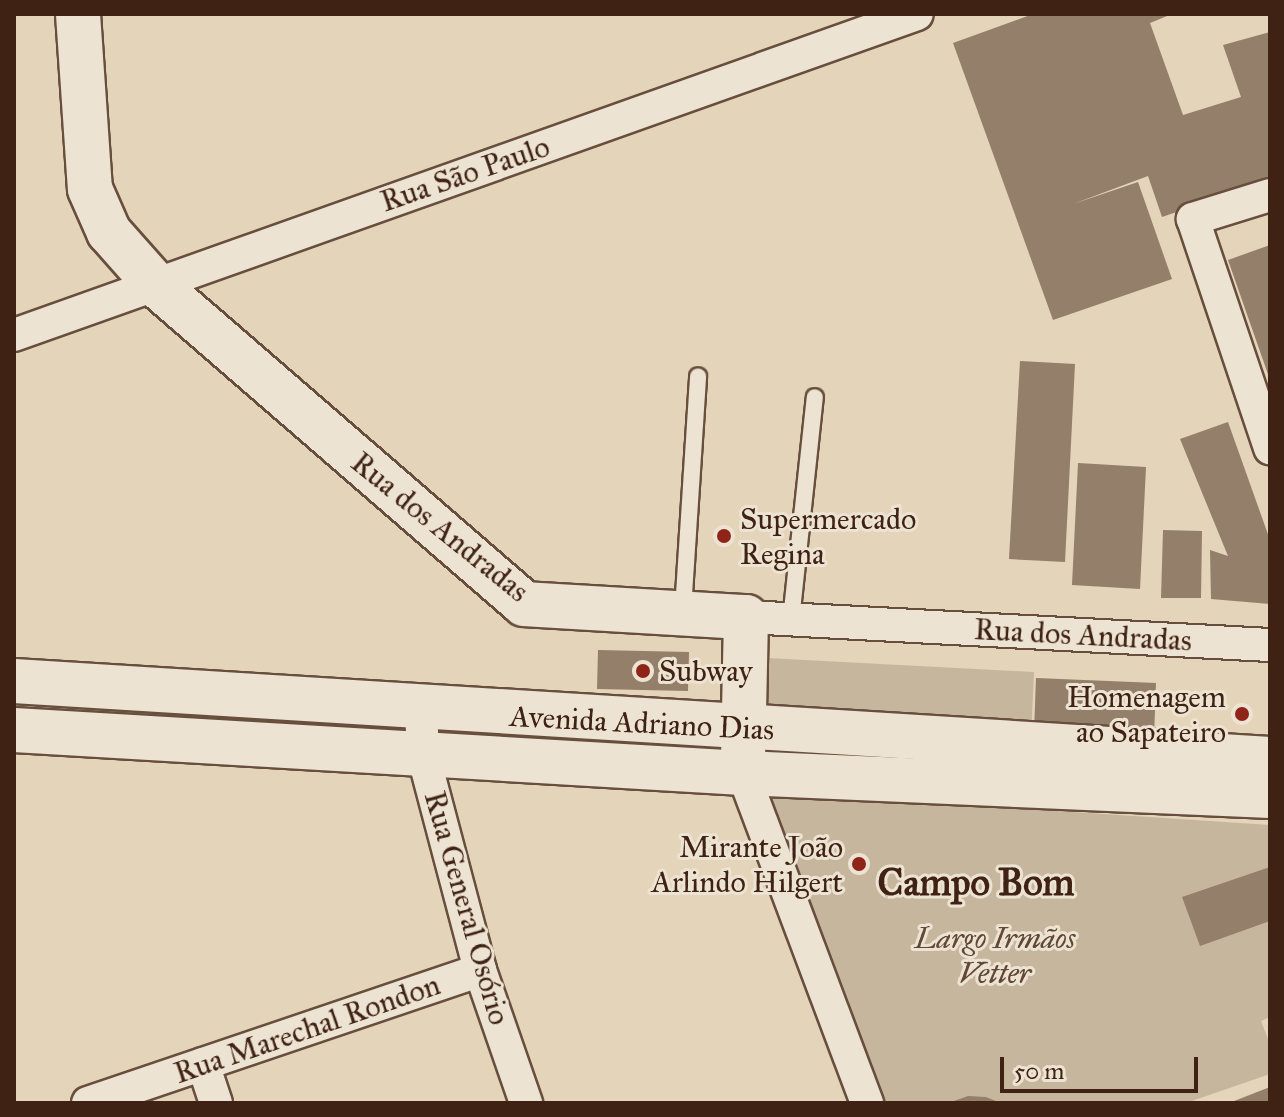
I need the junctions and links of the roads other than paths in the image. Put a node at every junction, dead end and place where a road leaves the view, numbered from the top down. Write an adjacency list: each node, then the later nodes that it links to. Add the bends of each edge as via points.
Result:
1 (78, 14): 4 (street, Rua dos Andradas, via 90,189 109,232)
2 (917, 14): 4 (street, Rua São Paulo)
3 (1270, 195): 8 (street, via 1193,219)
4 (155, 284): 5 (street, Rua São Paulo); 9 (street, Rua dos Andradas, via 524,604)
5 (14, 335)
6 (698, 376): 9 (lane)
7 (815, 397): 11 (lane)
8 (1270, 448)
9 (683, 616): 10 (street, Rua dos Andradas)
10 (746, 617): 11 (street, Rua dos Andradas); 16 (street)
11 (791, 620): 12 (street, Rua dos Andradas)
12 (1270, 645)
13 (14, 681): 14 (street, Avenida Adriano Dias)
14 (421, 710): 16 (street, Avenida Adriano Dias); 17 (street, Rua General Osório)
15 (14, 730): 17 (street, Avenida Adriano Dias)
16 (741, 730): 19 (street, Avenida Adriano Dias); 20 (street)
17 (423, 754): 20 (street, Avenida Adriano Dias); 22 (street, Rua General Osório)
18 (1270, 759): 19 (street, Avenida Adriano Dias)
19 (1021, 765): 20 (street, Avenida Adriano Dias); 21 (street, Avenida Adriano Dias)
20 (743, 773): 27 (street)
21 (1270, 796)
22 (480, 970): 23 (street, Rua Marechal Rondon); 26 (street, Rua General Osório)
23 (203, 1064): 24 (street, Rua Marechal Rondon); 25 (street)
24 (88, 1103)
25 (216, 1103)
26 (526, 1103)
27 (867, 1103)

